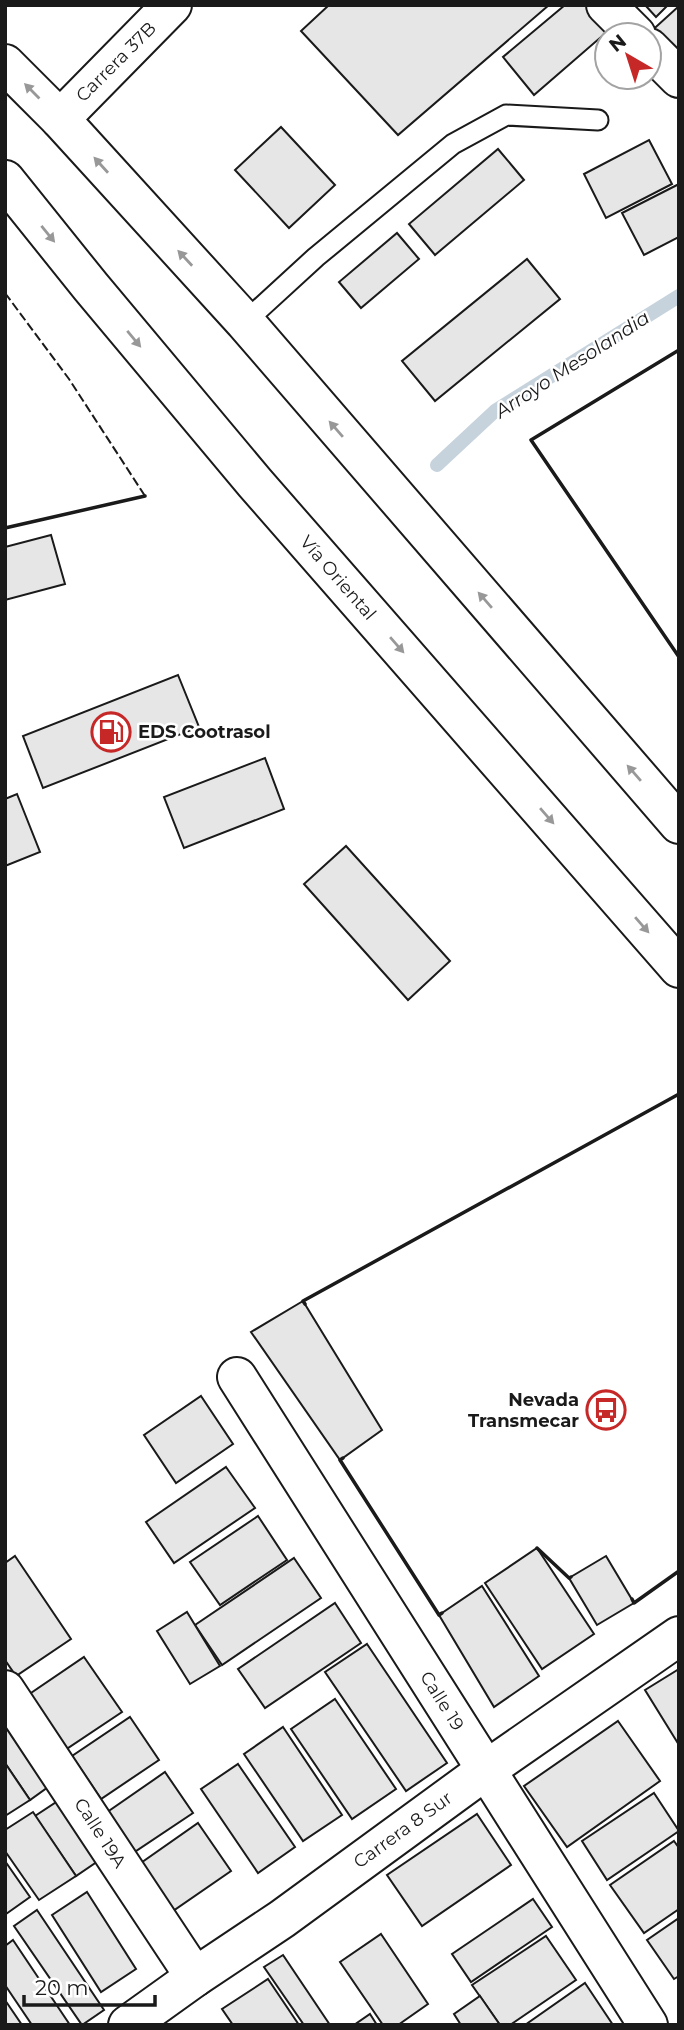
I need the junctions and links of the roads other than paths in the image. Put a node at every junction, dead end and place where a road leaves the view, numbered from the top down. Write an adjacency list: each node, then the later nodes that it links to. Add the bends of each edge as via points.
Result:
1 (172, 5): 7 (main road, Carrera 37B)
2 (606, 5): 3 (main road)
3 (622, 21)
4 (663, 62): 6 (main road)
5 (5, 64): 7 (main road, one-way to 5)
6 (679, 78)
7 (60, 119): 10 (main road, one-way to 7)
8 (598, 120): 10 (lane, via 506,115 453,144)
9 (5, 180): 12 (main road, Vía Oriental, one-way to 12, via 255,484)
10 (245, 322): 11 (main road, one-way to 10)
11 (679, 824)
12 (679, 968)
13 (237, 1377): 16 (main road, Calle 19)
14 (679, 1636): 16 (main road, Carrera 8 Sur)
15 (5, 1690): 17 (main road, Calle 19A)
16 (485, 1770): 17 (main road, Carrera 8 Sur, via 282,1920); 19 (main road, Calle 19)
17 (195, 1977): 18 (main road, Carrera 8 Sur)
18 (128, 2025)
19 (648, 2025)

